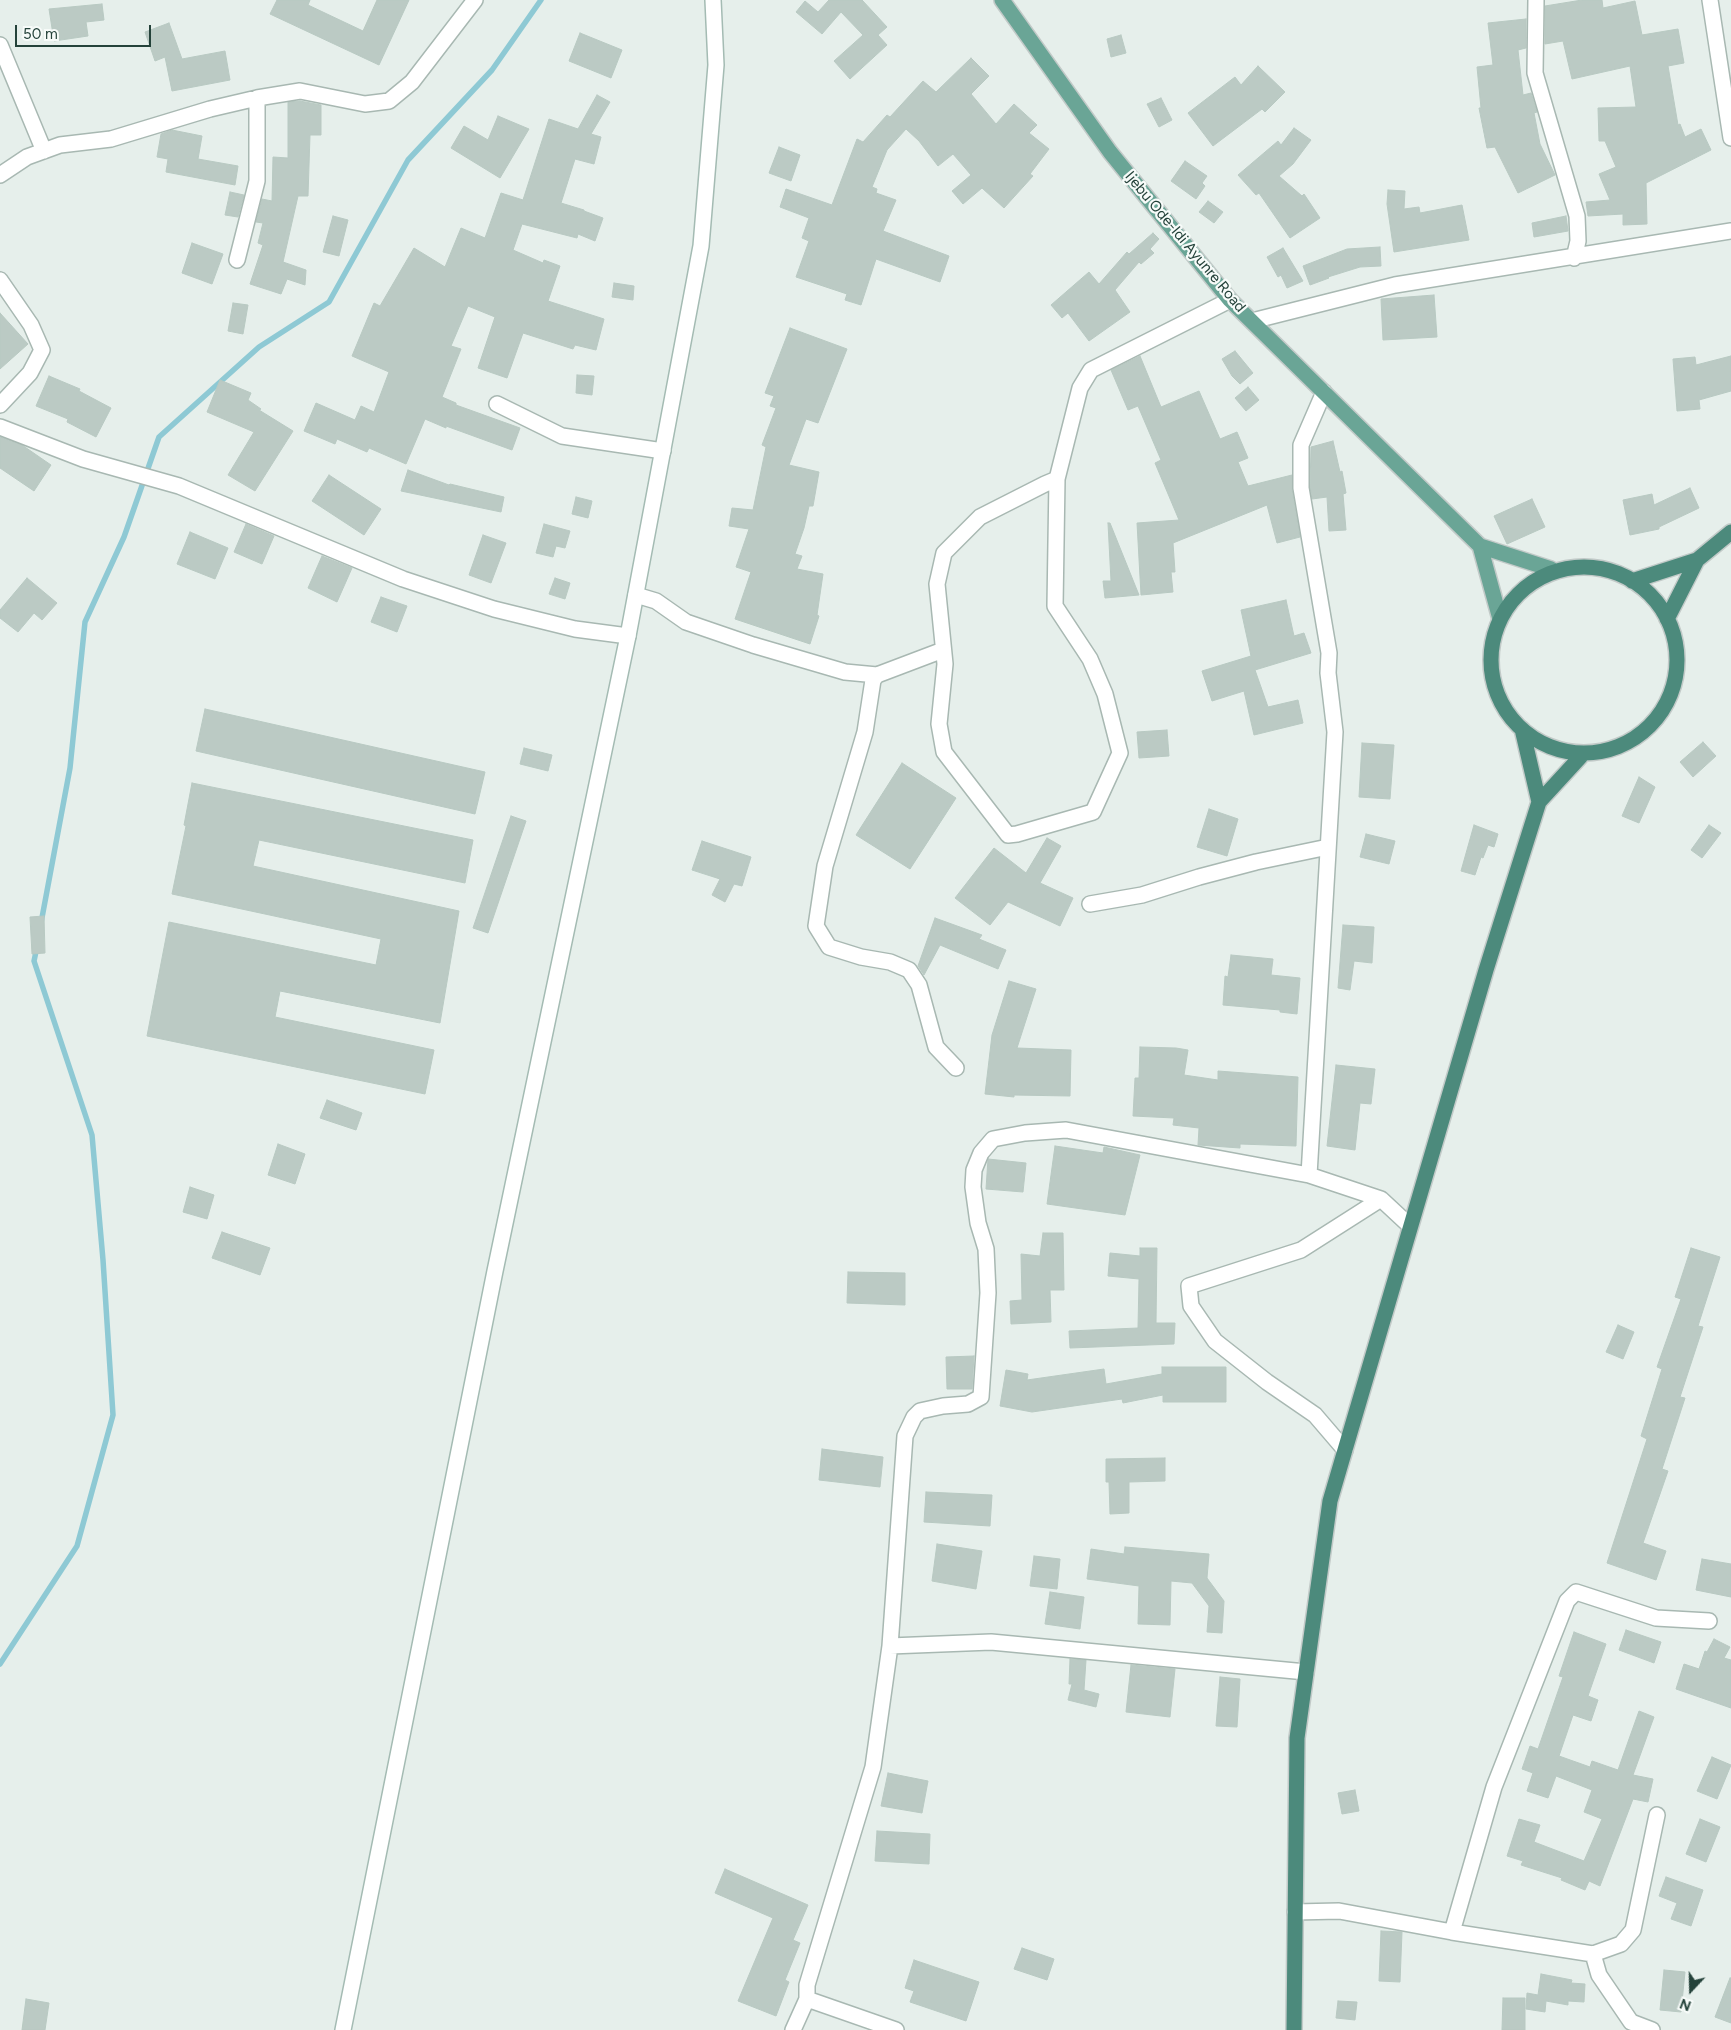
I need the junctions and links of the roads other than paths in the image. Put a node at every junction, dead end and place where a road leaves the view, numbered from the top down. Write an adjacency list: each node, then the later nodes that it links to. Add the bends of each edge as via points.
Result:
1 (475, 0): 8 (street, via 412,82 389,101 365,104 300,91)
2 (713, 0): 22 (street, via 716,65 701,246)
3 (1002, 0): 16 (main road, Ijebu Ode-Idi Ayunre Road, via 1110,152)
4 (1536, 0): 13 (street, via 1535,73 1577,216 1578,241)
5 (1710, 0): 7 (street)
6 (0, 45): 10 (street)
7 (1726, 74): 9 (street)
8 (257, 98): 10 (street, via 111,139 60,145); 14 (street, via 257,181)
9 (1731, 138)
10 (44, 151): 11 (street, via 27,157)
11 (0, 175)
12 (1731, 231): 13 (street)
13 (1574, 258): 17 (street, via 1395,285)
14 (237, 260)
15 (0, 280): 20 (street, via 31,325 42,350 30,373)
16 (1230, 300): 17 (main road, Ijebu Ode-Idi Ayunre Road); 23 (street, via 1091,370 1080,388)
17 (1252, 321): 18 (main road, Ijebu Ode-Idi Ayunre Road)
18 (1324, 392): 25 (main road, Ijebu Ode-Idi Ayunre Road); 38 (street, via 1301,445 1301,488 1329,653 1328,673 1335,732)
19 (498, 404): 22 (street, via 562,436)
20 (0, 405)
21 (0, 427): 32 (street, via 83,459 179,486 403,579 494,609 575,629)
22 (663, 450): 29 (street)
23 (1057, 479): 33 (street, via 980,517 944,553 937,584); 33 (street, via 1055,606 1090,659 1105,694 1120,753 1093,812 1008,835 944,752 939,724 945,664)
24 (1731, 532): 26 (highway)
25 (1480, 546): 27 (main road); 30 (main road)
26 (1697, 560): 28 (highway); 31 (highway)
27 (1551, 569): 28 (highway, via 1600,569); 30 (highway, via 1520,592)
28 (1632, 581): 31 (highway, via 1646,592)
29 (636, 595): 32 (street); 34 (street, via 656,601 686,622 753,645 845,672)
30 (1500, 619): 35 (highway, via 1491,652 1494,686 1505,709)
31 (1667, 619): 36 (highway, via 1676,651 1676,668 1670,693 1658,716 1634,739)
32 (628, 636): 53 (street, via 493,1281)
33 (943, 650): 34 (street)
34 (877, 676): 40 (street, via 873,680 865,732 825,866 816,926 829,947 909,970 918,985 936,1048)
35 (1522, 729): 36 (highway, via 1551,747); 37 (highway)
36 (1584, 753): 37 (highway)
37 (1538, 802): 43 (highway)
38 (1328, 848): 39 (street, via 1256,862 1142,895); 41 (street)
39 (1090, 904)
40 (956, 1068)
41 (1309, 1174): 42 (street); 46 (street, via 1066,1130 993,1139 981,1153 974,1170 973,1187 986,1249 988,1293 981,1397 968,1404 920,1411 905,1436)
42 (1381, 1199): 43 (street); 44 (street, via 1301,1250 1189,1286 1191,1306 1215,1340 1315,1415)
43 (1410, 1226): 44 (highway)
44 (1345, 1450): 47 (highway, via 1330,1501)
45 (1709, 1621): 50 (street, via 1656,1618 1576,1592 1567,1601 1494,1787)
46 (890, 1646): 47 (street, via 991,1642); 52 (street, via 873,1768 807,1985)
47 (1306, 1672): 49 (highway, via 1297,1738)
48 (1657, 1815): 51 (street, via 1633,1930 1621,1944)
49 (1296, 1912): 50 (street, via 1339,1911); 56 (highway)
50 (1452, 1932): 51 (street)
51 (1593, 1954): 57 (street, via 1599,1975 1631,2022)
52 (807, 1999): 54 (street); 55 (street)
53 (342, 2030)
54 (793, 2030)
55 (896, 2030)
56 (1294, 2030)
57 (1652, 2030)

